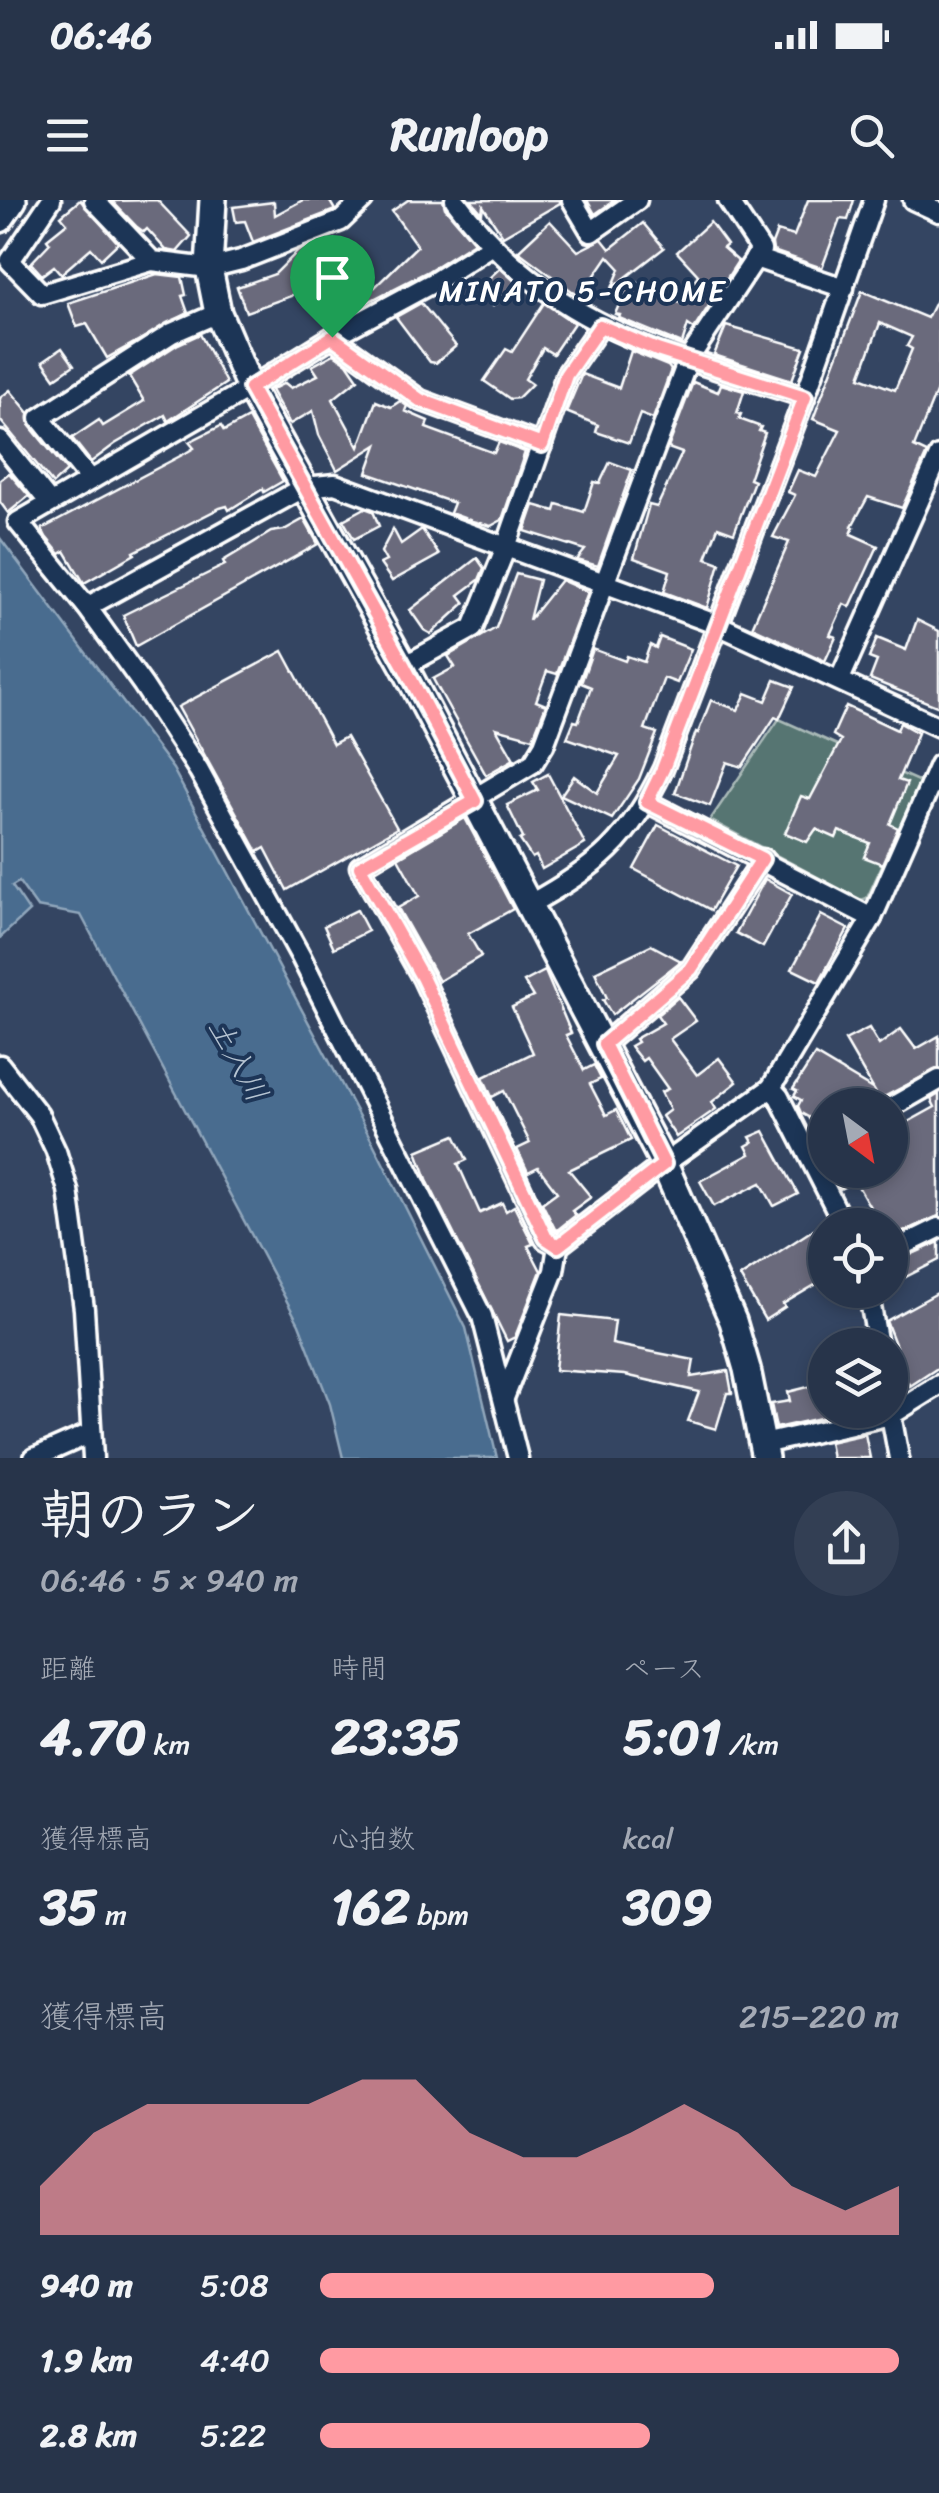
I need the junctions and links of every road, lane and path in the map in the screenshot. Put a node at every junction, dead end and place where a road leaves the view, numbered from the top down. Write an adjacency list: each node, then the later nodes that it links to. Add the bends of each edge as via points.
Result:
1 (13, 200): 13 (street)
2 (51, 200): 16 (street, via 10,260 42,294)
3 (94, 200): 16 (street)
4 (213, 200): 17 (street)
5 (364, 200): 17 (street, via 341,221)
6 (454, 200): 14 (street)
7 (572, 200): 8 (street, via 590,232)
8 (637, 200)
9 (728, 200): 15 (street, via 760,250)
10 (874, 200): 18 (street)
11 (913, 200): 12 (street)
12 (939, 212)
13 (0, 219)
14 (492, 245): 20 (street); 21 (street)
15 (755, 258): 18 (street); 22 (street)
16 (152, 261): 17 (street)
17 (209, 268): 19 (street)
18 (844, 288): 24 (street)
19 (218, 313): 23 (street); 28 (street, via 172,333 40,418)
20 (600, 326): 22 (street); 26 (street, via 566,375)
21 (332, 337): 23 (street); 26 (street, via 420,400)
22 (688, 360): 24 (street); 32 (street)
23 (250, 388): 28 (street); 29 (street)
24 (805, 397): 34 (street)
25 (0, 441): 30 (street)
26 (542, 445): 31 (street)
27 (939, 456): 36 (street)
28 (90, 480): 30 (street)
29 (305, 487): 31 (street, via 335,484); 33 (street); 35 (street)
30 (50, 503): 33 (street, via 18,522)
31 (506, 547): 32 (street); 35 (street, via 472,628)
32 (604, 583): 34 (street); 39 (street, via 544,745 533,763)
33 (86, 607): 55 (street, via 199,771 301,957 482,1316)
34 (718, 625): 36 (street); 40 (street)
35 (404, 666): 39 (street)
36 (840, 679): 37 (street)
37 (939, 727)
38 (939, 765): 43 (street)
39 (475, 801): 42 (street); 53 (street, via 360,867 422,977 546,1238)
40 (647, 802): 41 (street); 42 (street, via 622,839 590,867)
41 (762, 859): 43 (street); 44 (street, via 691,969)
42 (530, 904): 44 (street)
43 (872, 918): 47 (street)
44 (604, 1044): 50 (street)
45 (0, 1065): 59 (street, via 39,1115 68,1190)
46 (939, 1080): 48 (street)
47 (771, 1088): 49 (street); 50 (street)
48 (908, 1098)
49 (808, 1137)
50 (664, 1164): 53 (street); 60 (street, via 733,1321)
51 (939, 1228): 52 (street)
52 (908, 1243)
53 (558, 1246): 55 (street)
54 (939, 1385): 56 (street)
55 (504, 1399): 63 (street)
56 (908, 1402)
57 (838, 1428): 60 (street)
58 (893, 1428): 64 (street)
59 (91, 1433): 61 (street); 62 (street)
60 (764, 1451)
61 (34, 1458)
62 (92, 1458)
63 (518, 1458)
64 (899, 1458)

